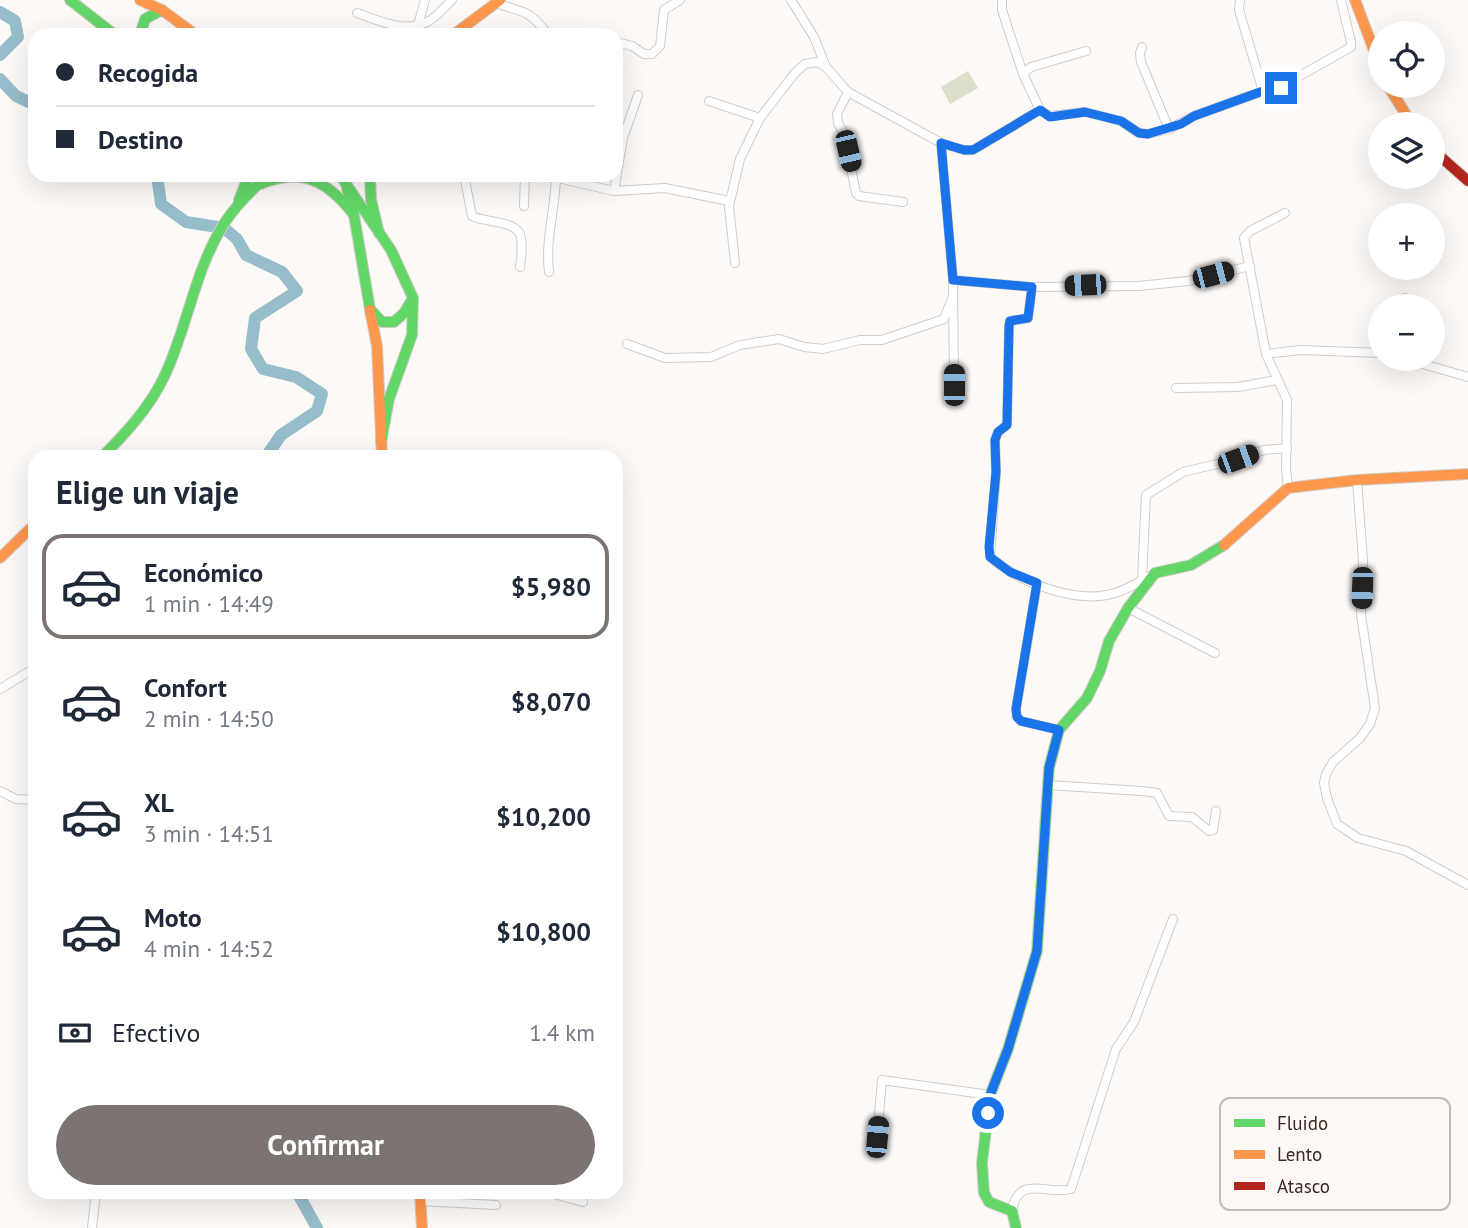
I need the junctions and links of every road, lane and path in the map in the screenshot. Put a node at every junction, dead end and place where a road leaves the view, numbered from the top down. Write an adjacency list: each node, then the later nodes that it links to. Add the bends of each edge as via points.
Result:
1 (70, 0): 15 (main road)
2 (140, 0): 12 (main road)
3 (425, 0): 14 (street)
4 (452, 0): 14 (street, via 429,22)
5 (680, 0): 21 (street, via 664,10 657,51 644,54)
6 (791, 0): 24 (street)
7 (1002, 0): 25 (street)
8 (1240, 0): 26 (street)
9 (499, 1): 18 (main road); 19 (street, via 526,13)
10 (1342, 1): 11 (street); 26 (street, via 1351,47 1281,88)
11 (1359, 1): 20 (main road)
12 (162, 10): 16 (main road, via 145,19); 17 (main road)
13 (358, 13): 14 (street, via 404,27)
14 (418, 25)
15 (107, 28)
16 (142, 28)
17 (186, 28)
18 (462, 28)
19 (542, 28)
20 (1368, 29)
21 (623, 44)
22 (1142, 47): 32 (street, via 1141,62)
23 (1086, 51): 25 (street, via 1031,67)
24 (826, 67): 27 (street); 31 (street, via 817,62 805,64)
25 (1023, 74): 30 (street)
26 (1263, 91): 32 (street)
27 (848, 92): 34 (street); 52 (street, via 837,114 856,193)
28 (638, 95): 33 (street)
29 (709, 100): 31 (street)
30 (1040, 110): 32 (street, via 1050,117 1085,112 1121,121 1139,133); 34 (street, via 973,150)
31 (760, 118): 51 (street, via 740,159)
32 (1169, 129)
33 (623, 138)
34 (941, 143): 62 (street)
35 (1445, 161): 36 (main road)
36 (1468, 181)
37 (246, 182): 54 (main road)
38 (261, 182): 49 (main road)
39 (269, 182): 49 (main road)
40 (319, 182): 56 (main road, via 331,188)
41 (344, 182): 56 (main road)
42 (345, 182): 57 (main road)
43 (370, 182): 57 (main road)
44 (465, 182): 60 (street, via 472,216 519,231)
45 (525, 182): 53 (street)
46 (555, 182): 61 (street)
47 (573, 182): 50 (street)
48 (616, 182): 50 (street)
49 (254, 189): 54 (main road)
50 (614, 191): 51 (street, via 665,188)
51 (729, 201): 58 (street)
52 (903, 202)
53 (524, 206)
54 (234, 210): 77 (main road, via 217,235 164,376 142,413)
55 (1285, 213): 59 (street, via 1244,238)
56 (355, 215): 66 (main road)
57 (379, 233): 65 (main road)
58 (735, 263)
59 (1250, 266): 63 (street, via 1165,285); 69 (street)
60 (520, 267)
61 (549, 272)
62 (953, 280): 63 (street); 64 (street)
63 (1032, 287): 86 (street, via 1028,318 1010,321 1009,326 1007,425 995,440 989,547 990,557 997,563)
64 (953, 296): 67 (street, via 944,319 882,340 823,349 779,339 740,345 711,357 665,358); 73 (street)
65 (413, 298): 66 (main road, via 393,323 376,319); 75 (main road, via 414,329 390,396)
66 (370, 309): 75 (main road, via 377,346)
67 (627, 344)
68 (1368, 350): 69 (street)
69 (1266, 354): 72 (street)
70 (1445, 370): 71 (street)
71 (1468, 377)
72 (1277, 380): 74 (street, via 1238,387); 76 (street, via 1287,400)
73 (954, 385)
74 (1177, 388)
75 (381, 442): 78 (main road)
76 (1287, 448): 81 (street); 85 (street, via 1183,472 1146,495)
77 (108, 450)
78 (382, 450)
79 (1468, 474): 80 (main road)
80 (1357, 480): 81 (main road); 96 (street, via 1363,561 1361,615 1375,708 1360,738 1326,774 1326,797 1337,824 1358,838 1406,851)
81 (1288, 488): 84 (main road, via 1220,549 1191,565)
82 (28, 531): 83 (main road)
83 (0, 558)
84 (1155, 573): 85 (street); 87 (main road)
85 (1142, 579): 86 (street, via 1117,592 1080,597)
86 (1037, 583): 91 (street, via 1017,717)
87 (1128, 608): 88 (street); 91 (main road, via 1087,698)
88 (1215, 653)
89 (28, 672): 90 (street)
90 (0, 689)
91 (1059, 730): 92 (main road)
92 (1048, 785): 95 (street, via 1157,793 1169,816 1192,817 1209,831); 98 (main road, via 1037,951)
93 (0, 791): 94 (street)
94 (28, 800)
95 (1216, 811)
96 (1468, 885)
97 (1172, 919): 106 (street, via 1134,1022 1116,1049 1071,1189 1021,1192)
98 (990, 1095): 99 (street, via 881,1080); 106 (main road, via 982,1163 984,1193 989,1202)
99 (877, 1137)
100 (95, 1199): 107 (street)
101 (420, 1199): 108 (main road)
102 (439, 1199): 105 (street)
103 (574, 1199): 104 (street)
104 (583, 1202)
105 (496, 1205)
106 (1012, 1211): 109 (main road)
107 (92, 1228)
108 (422, 1228)
109 (1016, 1228)

